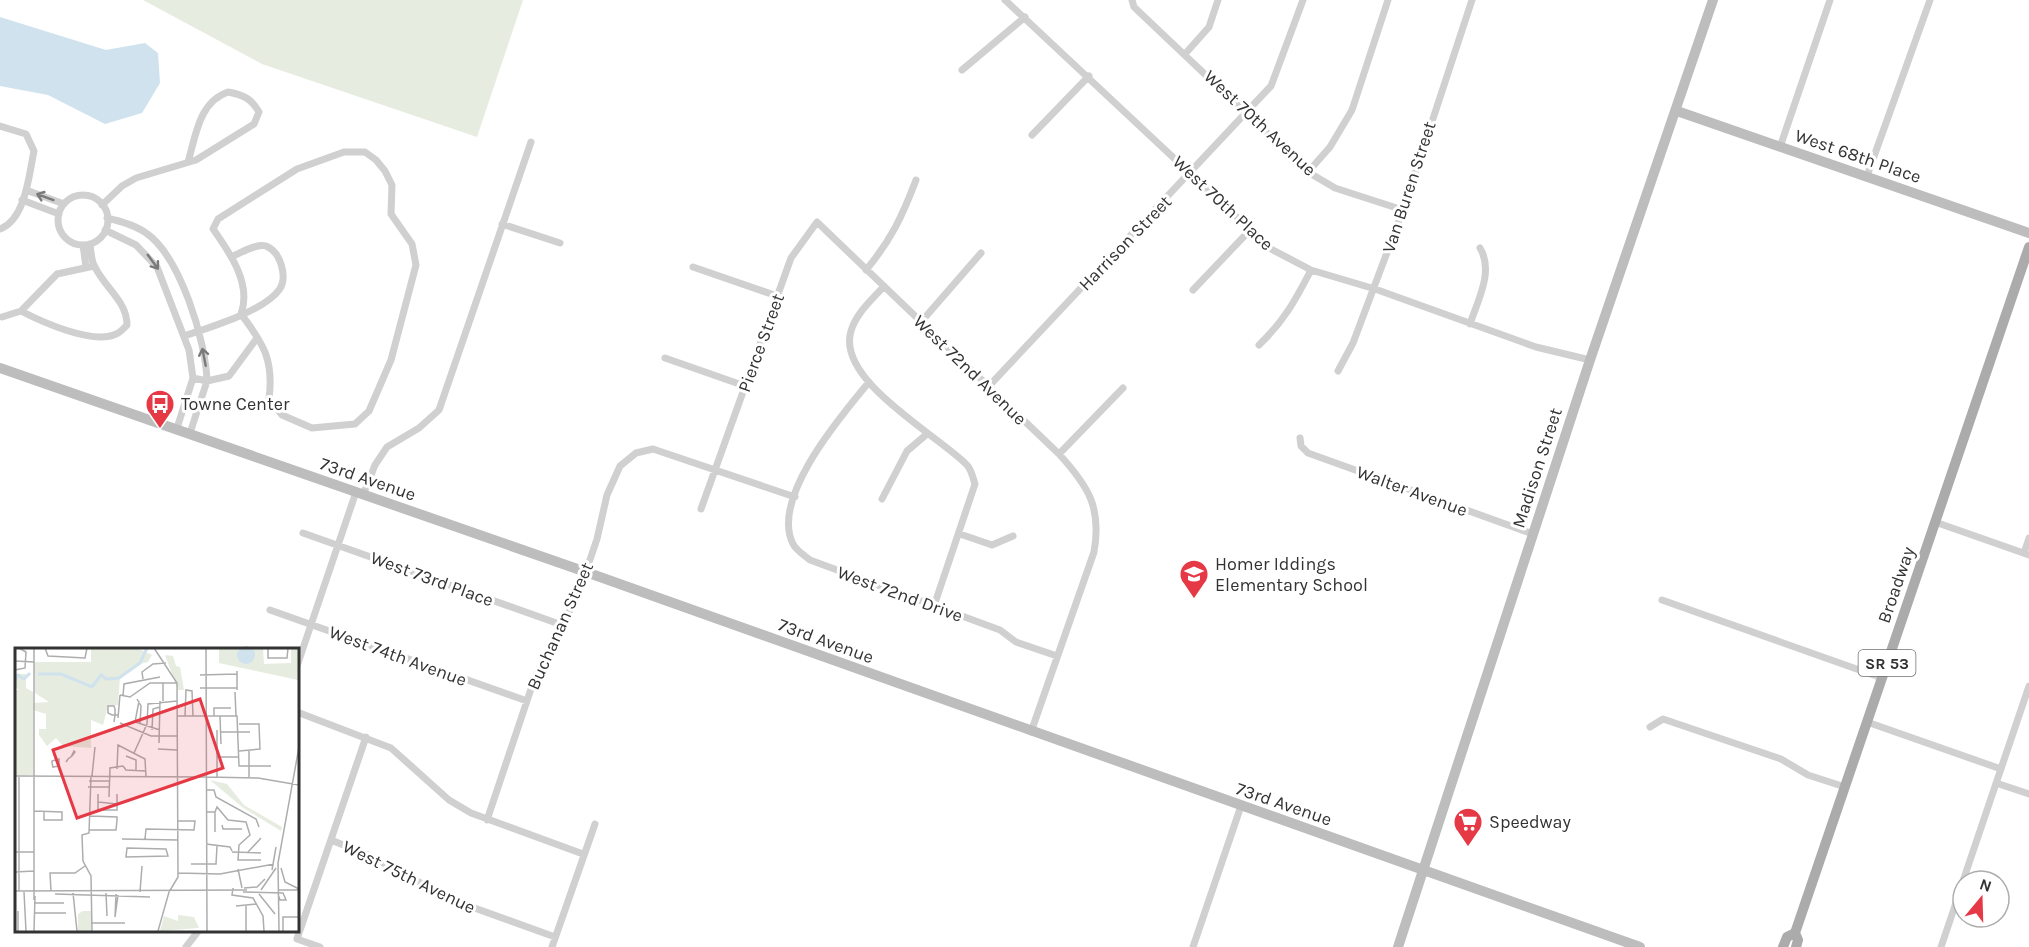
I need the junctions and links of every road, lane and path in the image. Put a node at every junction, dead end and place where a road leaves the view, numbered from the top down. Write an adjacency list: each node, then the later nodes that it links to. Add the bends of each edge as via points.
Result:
1 (1005, 0): 10 (street, West 70th Place)
2 (1218, 0): 11 (street, via 1209,27)
3 (1303, 0): 15 (street, Harrison Street, via 1271,86)
4 (1388, 0): 21 (street, via 1352,110 1330,147)
5 (1472, 0): 29 (street, Van Buren Street)
6 (1713, 0): 14 (street, Madison Street)
7 (1830, 0): 19 (street)
8 (1930, 0): 23 (street)
9 (1133, 3): 11 (street, West 70th Avenue)
10 (1025, 17): 12 (street); 13 (street, West 70th Place)
11 (1185, 54): 15 (street, West 70th Avenue)
12 (962, 70)
13 (1089, 76): 17 (street); 22 (street, West 70th Place)
14 (1677, 111): 19 (street, West 68th Place); 62 (street, Madison Street)
15 (1248, 113): 21 (street, West 70th Avenue); 22 (street, Harrison Street)
16 (0, 126): 25 (street, via 26,134 33,143)
17 (1032, 135)
18 (531, 142): 33 (street)
19 (1780, 147): 23 (street, West 68th Place)
20 (188, 162): 20 (street, via 254,124 259,112 254,103 244,95 228,92 209,102); 28 (street, via 136,178)
21 (1308, 172): 29 (street, West 70th Avenue, via 1335,188)
22 (1191, 174): 36 (street, West 70th Place); 69 (street, Harrison Street)
23 (1867, 176): 37 (street, West 68th Place)
24 (916, 180): 46 (street, via 887,246)
25 (26, 190): 26 (street); 27 (street, one-way to 25)
26 (22, 200): 30 (street); 34 (street, via 15,215)
27 (64, 204): 28 (street, via 83,195); 30 (street)
28 (102, 205): 31 (street)
29 (1403, 210): 49 (street, Van Buren Street)
30 (58, 214): 39 (street, via 63,236 70,242)
31 (107, 218): 35 (street); 57 (street, via 146,232 171,261)
32 (818, 222): 46 (street, West 72nd Avenue); 51 (street, Pierce Street, via 791,258)
33 (502, 224): 38 (street); 77 (street, via 439,410 419,428 387,447)
34 (0, 229)
35 (105, 230): 39 (street); 58 (street, one-way to 58, via 136,245 157,267)
36 (1250, 230): 47 (street, West 70th Place, via 1271,249); 50 (street)
37 (2029, 233)
38 (560, 243)
39 (87, 244): 44 (street)
40 (2029, 247): 81 (main road, Broadway / SR 53)
41 (1480, 248): 56 (street, via 1487,259 1485,280)
42 (981, 252): 55 (street)
43 (231, 257): 53 (street, via 244,287); 53 (street, via 265,246 276,253 284,282 280,290); 59 (street, via 213,229 218,219 297,169 344,152 365,152 385,171 392,185 391,214 412,244 416,266 391,360 369,411 355,424 312,428 282,415 269,399 271,369 265,345)
44 (90, 267): 52 (street, via 57,274); 52 (street, via 127,315 128,325 116,335 77,332)
45 (693, 267): 51 (street)
46 (866, 270): 48 (street, West 72nd Avenue)
47 (1311, 270): 49 (street, West 70th Place); 60 (street, via 1286,316)
48 (884, 286): 55 (street, West 72nd Avenue); 67 (street, via 857,317 848,351)
49 (1375, 289): 56 (street, West 70th Place); 64 (street, Van Buren Street)
50 (1193, 290)
51 (777, 296): 68 (street, Pierce Street)
52 (21, 311): 54 (street)
53 (241, 314): 57 (street); 59 (street)
54 (2, 317)
55 (921, 322): 69 (street, West 72nd Avenue)
56 (1470, 324): 62 (street, West 70th Place, via 1536,347)
57 (198, 331): 58 (street); 66 (street, one-way to 57)
58 (184, 336): 65 (street)
59 (257, 338): 66 (street, via 229,376)
60 (1259, 345)
61 (665, 357): 68 (street)
62 (1590, 360): 84 (street, Madison Street)
63 (0, 368): 71 (street, 73rd Avenue)
64 (1338, 371)
65 (193, 378): 66 (street); 71 (street)
66 (207, 381): 72 (street)
67 (869, 382): 73 (street); 78 (street, West 72nd Drive, via 810,459)
68 (745, 386): 76 (street, Pierce Street)
69 (988, 387): 75 (street, West 72nd Avenue)
70 (1123, 388): 75 (street)
71 (177, 429): 72 (street, 73rd Avenue)
72 (189, 433): 77 (street, 73rd Avenue)
73 (927, 434): 79 (street, via 908,450); 83 (street, via 968,465 975,484)
74 (1300, 438): 84 (street, Walter Avenue, via 1308,453)
75 (1059, 454): 95 (street, West 72nd Avenue, via 1089,495 1097,512 1098,532)
76 (716, 469): 78 (street); 80 (street, Pierce Street); 89 (street, Buchanan Street, via 653,449 636,453 620,466 607,495)
77 (360, 493): 87 (street); 89 (street, 73rd Avenue)
78 (795, 497): 91 (street, West 72nd Drive, via 788,525 793,546 810,560)
79 (882, 499)
80 (701, 509)
81 (1935, 522): 88 (street); 97 (main road, Broadway / SR 53)
82 (303, 533): 87 (street, West 73rd Place)
83 (960, 534): 85 (street, via 992,545); 91 (street)
84 (1533, 534): 115 (street, Madison Street)
85 (1013, 536)
86 (2029, 538): 88 (street)
87 (338, 545): 93 (street); 94 (street, West 73rd Place)
88 (2026, 554)
89 (586, 572): 94 (street, Buchanan Street); 103 (street, 73rd Avenue)
90 (1662, 600): 97 (street)
91 (934, 606): 95 (street, West 72nd Drive)
92 (270, 610): 93 (street, West 74th Avenue)
93 (311, 625): 96 (street); 99 (street, West 74th Avenue)
94 (562, 625): 99 (street, Buchanan Street, via 540,664)
95 (1057, 656): 103 (street)
96 (298, 663)
97 (1882, 678): 101 (main road, Broadway / SR 53)
98 (2029, 686): 105 (street)
99 (527, 701): 110 (street, Buchanan Street)
100 (298, 712): 104 (street)
101 (1867, 722): 105 (street); 107 (main road, Broadway / SR 53)
102 (1650, 727): 107 (street, via 1663,719 1781,759 1808,775)
103 (1031, 732): 109 (street, 73rd Avenue)
104 (366, 737): 110 (street, via 398,752 458,807); 112 (street)
105 (2001, 769): 106 (street)
106 (1996, 783): 108 (street); 114 (street)
107 (1845, 787): 118 (main road, Broadway / SR 53)
108 (2029, 794)
109 (1241, 806): 115 (street, 73rd Avenue); 123 (street)
110 (487, 820): 113 (street)
111 (595, 824): 113 (street)
112 (331, 840): 119 (street, West 75th Avenue, via 368,855 455,902); 121 (street, via 297,939)
113 (583, 854): 119 (street)
114 (1967, 869)
115 (1424, 870): 124 (street, Madison Street); 125 (street, 73rd Avenue)
116 (1951, 917): 128 (street)
117 (197, 932): 120 (street)
118 (1795, 933): 126 (main road, Broadway / SR 53); 127 (main road, Broadway / SR 53)
119 (555, 937): 122 (street)
120 (186, 947)
121 (320, 947)
122 (552, 947)
123 (1193, 947)
124 (1398, 947)
125 (1640, 947)
126 (1783, 947)
127 (1796, 947)
128 (1941, 947)

